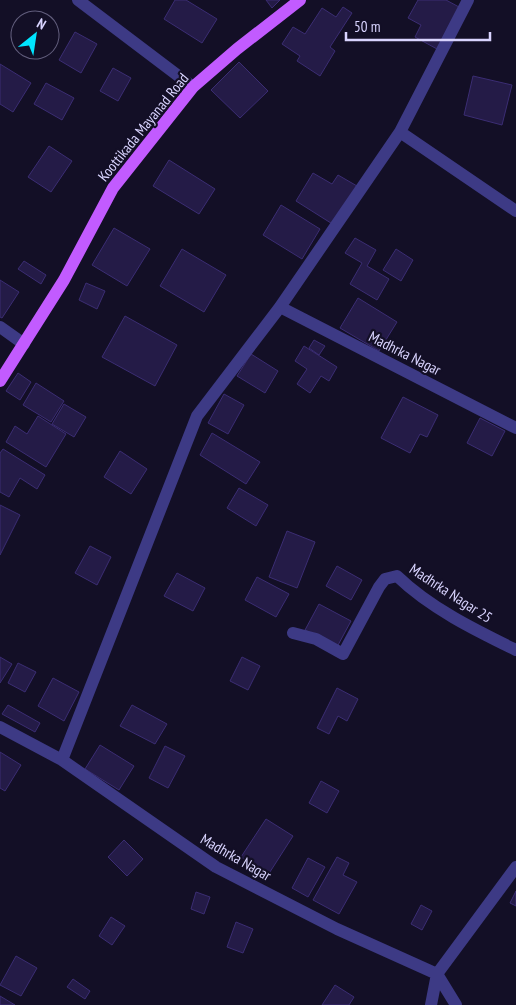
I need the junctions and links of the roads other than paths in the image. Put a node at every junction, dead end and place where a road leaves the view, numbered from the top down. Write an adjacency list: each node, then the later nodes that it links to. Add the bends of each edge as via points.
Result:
1 (78, 0): 4 (street)
2 (300, 0): 4 (main road, Koottikada Mayanad Road, via 237,48)
3 (468, 0): 5 (street)
4 (193, 88): 9 (main road, Koottikada Mayanad Road, via 113,188 64,280)
5 (400, 132): 6 (street); 7 (street)
6 (516, 211)
7 (280, 307): 11 (street, Madhrka Nagar); 15 (street, via 197,416)
8 (0, 327): 9 (street)
9 (24, 344): 10 (main road, Koottikada Mayanad Road)
10 (0, 381)
11 (516, 428)
12 (293, 634): 13 (street, Madhrka Nagar 25, via 316,640 343,654 378,588 385,579 397,576 409,588 478,632)
13 (516, 650)
14 (0, 727): 15 (street, Madhrka Nagar)
15 (62, 760): 17 (street, Madhrka Nagar, via 216,867 337,930)
16 (516, 867): 17 (street)
17 (437, 974): 18 (street); 19 (street)
18 (431, 1005)
19 (456, 1005)

